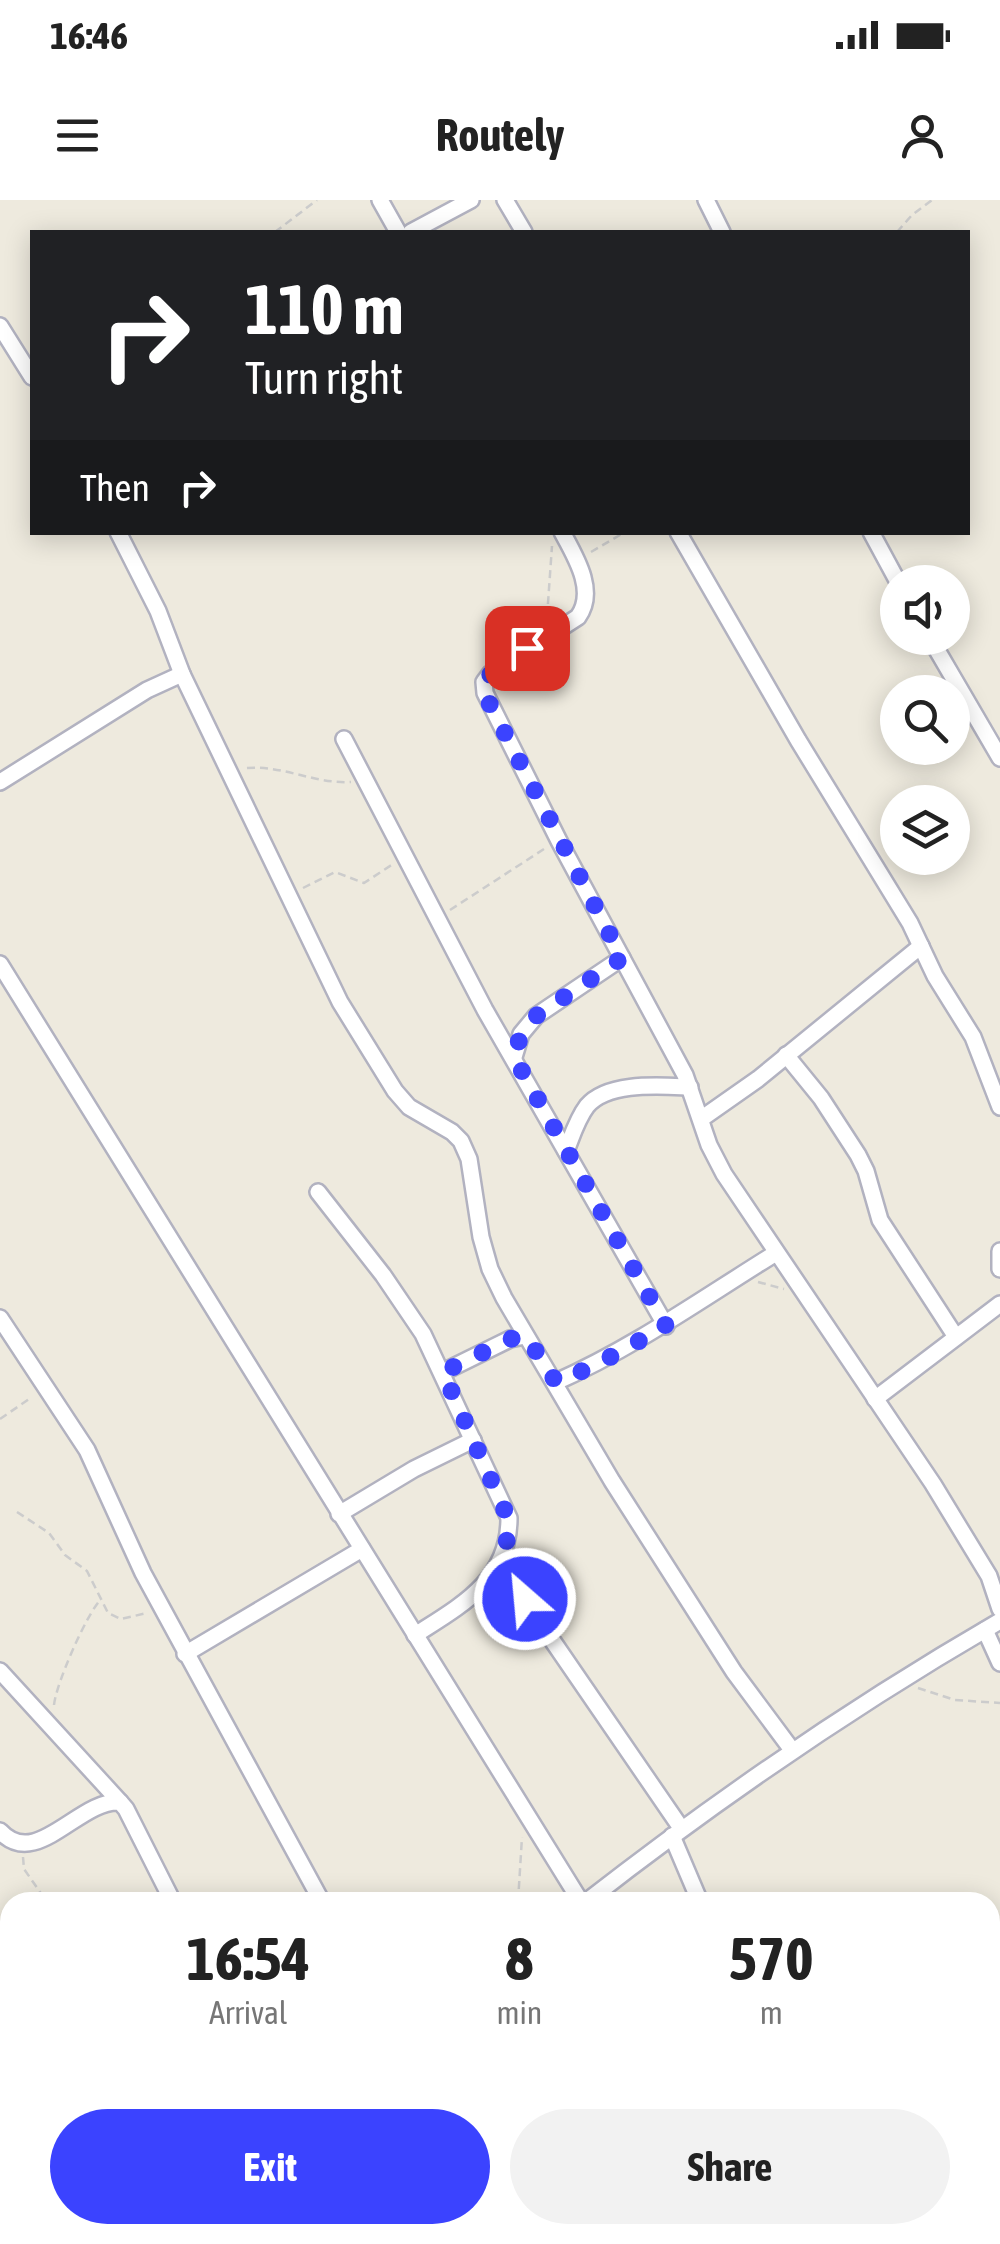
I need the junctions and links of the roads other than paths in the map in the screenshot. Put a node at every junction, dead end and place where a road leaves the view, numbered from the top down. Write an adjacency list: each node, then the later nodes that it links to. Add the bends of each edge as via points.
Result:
1 (380, 200): 5 (street)
2 (471, 200): 6 (street)
3 (505, 200): 7 (street)
4 (706, 200): 8 (street)
5 (397, 230)
6 (414, 230)
7 (523, 230)
8 (721, 230)
9 (0, 326): 10 (street)
10 (30, 374)
11 (120, 535): 17 (street)
12 (560, 535): 22 (street, via 577,560 584,609 490,674 484,688)
13 (680, 535): 21 (street)
14 (873, 535): 15 (street)
15 (889, 565)
16 (940, 655): 19 (street)
17 (182, 674): 20 (street); 37 (street, via 340,1002 409,1108 461,1141 490,1269)
18 (344, 740): 25 (street)
19 (1000, 758)
20 (0, 782)
21 (921, 946): 24 (street); 27 (street, via 973,1038)
22 (622, 958): 25 (street, via 536,1016); 26 (street)
23 (0, 964): 43 (street)
24 (786, 1054): 28 (street); 38 (street, via 858,1155 874,1210)
25 (514, 1057): 29 (street)
26 (690, 1087): 28 (street); 29 (street, via 602,1096 586,1108)
27 (1000, 1107)
28 (701, 1120): 32 (street, via 724,1174)
29 (566, 1151): 36 (street)
30 (318, 1192): 39 (street, via 399,1298)
31 (1000, 1252): 33 (street)
32 (776, 1253): 36 (street); 41 (street)
33 (1000, 1269)
34 (1000, 1304): 38 (street)
35 (0, 1318): 51 (street, via 95,1464)
36 (666, 1326): 40 (street)
37 (526, 1336): 39 (street); 40 (street)
38 (956, 1337): 41 (street)
39 (443, 1372): 42 (street)
40 (556, 1382): 54 (street, via 705,1627)
41 (876, 1399): 46 (street)
42 (473, 1440): 43 (street); 45 (street, via 508,1518)
43 (340, 1514): 44 (street)
44 (362, 1550): 50 (street); 51 (street)
45 (502, 1558): 50 (street, via 472,1598); 57 (street)
46 (995, 1576): 47 (street)
47 (1000, 1609)
48 (1000, 1622): 49 (street)
49 (985, 1630): 52 (street); 54 (street)
50 (415, 1635): 60 (street)
51 (185, 1654): 59 (street)
52 (1000, 1663)
53 (0, 1672): 55 (street)
54 (792, 1750): 57 (street)
55 (120, 1802): 56 (street, via 97,1804 50,1836 26,1843); 58 (street)
56 (0, 1830)
57 (676, 1832): 61 (street); 62 (street)
58 (168, 1892)
59 (316, 1892)
60 (577, 1892)
61 (597, 1892)
62 (697, 1892)

